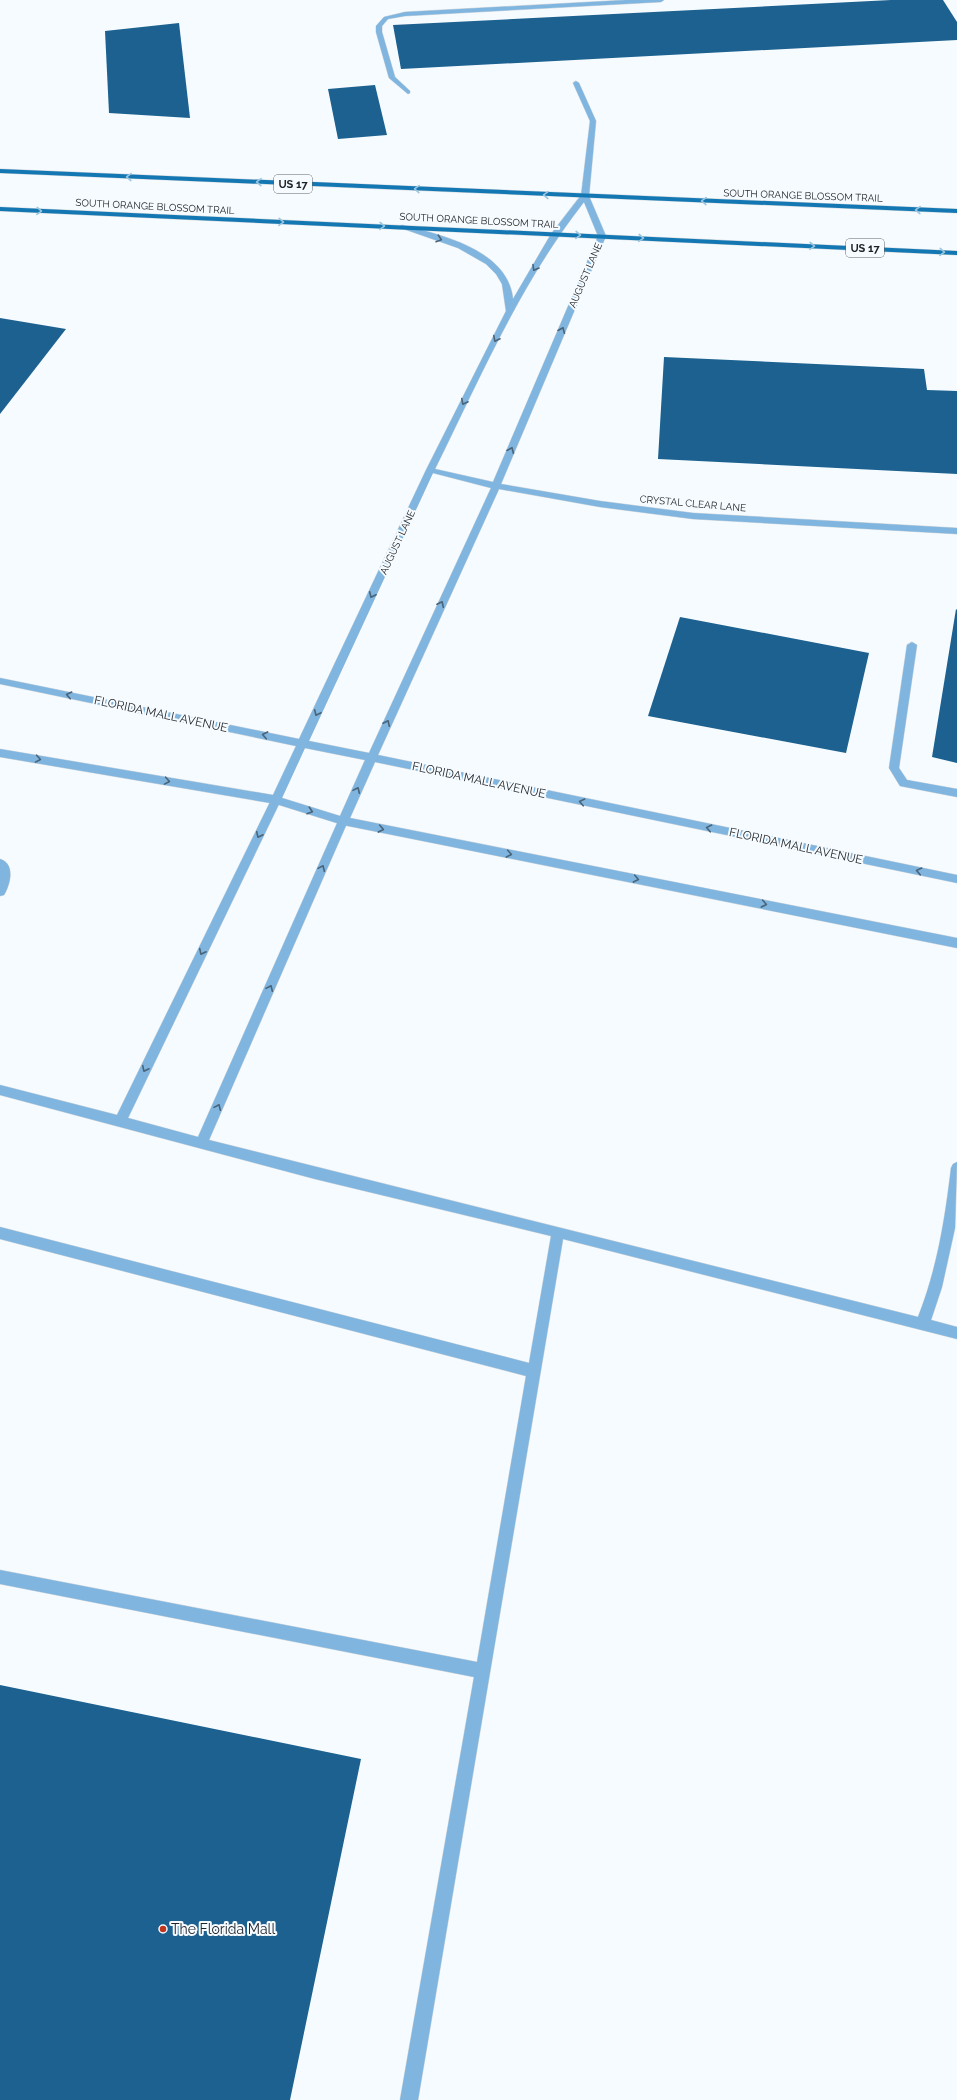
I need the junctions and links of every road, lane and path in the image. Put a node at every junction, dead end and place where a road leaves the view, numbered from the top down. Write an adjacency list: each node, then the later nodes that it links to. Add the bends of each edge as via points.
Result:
1 (661, 0): 3 (street, via 405,14 386,18 379,32 392,78)
2 (576, 83): 5 (street, via 593,121)
3 (408, 92)
4 (0, 171): 5 (main road, SOUTH ORANGE BLOSSOM TRAIL / US 17, one-way to 4)
5 (585, 196): 7 (main road, SOUTH ORANGE BLOSSOM TRAIL, one-way to 5); 9 (street, AUGUST LANE); 10 (street, AUGUST LANE)
6 (0, 209): 8 (main road, SOUTH ORANGE BLOSSOM TRAIL / US 17, one-way to 8)
7 (957, 211)
8 (402, 227): 9 (main road, SOUTH ORANGE BLOSSOM TRAIL / US 17); 12 (street, one-way to 12, via 446,241 487,260 500,273 506,284)
9 (555, 234): 10 (main road, SOUTH ORANGE BLOSSOM TRAIL / US 17, one-way to 10); 12 (street, AUGUST LANE, one-way to 12)
10 (602, 236): 11 (main road, SOUTH ORANGE BLOSSOM TRAIL / US 17, one-way to 11); 14 (street, AUGUST LANE, one-way to 10)
11 (957, 253)
12 (510, 311): 13 (street, AUGUST LANE, one-way to 13)
13 (430, 470): 14 (street, CRYSTAL CLEAR LANE); 18 (street, AUGUST LANE, one-way to 18)
14 (496, 486): 15 (street, CRYSTAL CLEAR LANE, via 600,504 693,516); 20 (street, AUGUST LANE, one-way to 14)
15 (957, 531)
16 (912, 645): 21 (street, via 894,768 904,783)
17 (0, 681): 18 (street, FLORIDA MALL AVENUE, one-way to 17)
18 (303, 743): 20 (street, FLORIDA MALL AVENUE); 22 (street, AUGUST LANE)
19 (0, 753): 22 (street, one-way to 22)
20 (371, 758): 23 (street, AUGUST LANE, one-way to 20); 25 (street, FLORIDA MALL AVENUE, one-way to 20)
21 (957, 793)
22 (276, 800): 23 (street, one-way to 23); 29 (street, AUGUST LANE, one-way to 29)
23 (343, 821): 27 (street, one-way to 27); 30 (street, AUGUST LANE, one-way to 23)
24 (0, 863): 26 (street, via 5,877)
25 (957, 879)
26 (0, 892)
27 (957, 943)
28 (0, 1090): 29 (street)
29 (120, 1122): 30 (street)
30 (202, 1142): 33 (street, via 315,1173)
31 (957, 1168): 34 (street, via 945,1252)
32 (0, 1232): 36 (street)
33 (558, 1232): 34 (street); 36 (street)
34 (922, 1325): 35 (street)
35 (957, 1334)
36 (534, 1371): 38 (street)
37 (0, 1577): 38 (street)
38 (483, 1671): 39 (street)
39 (409, 2100)

